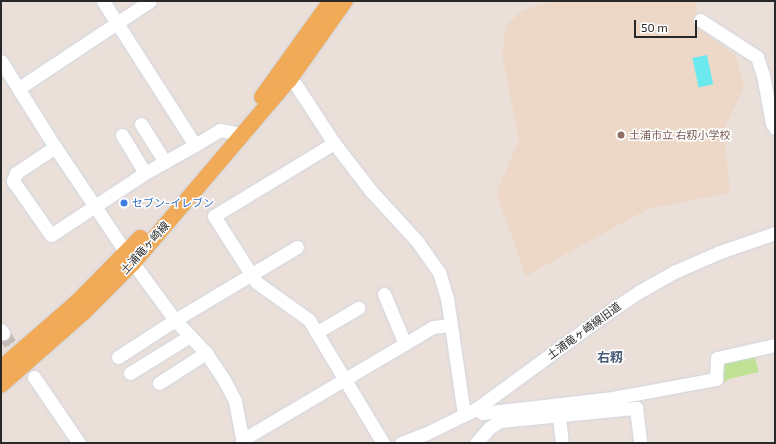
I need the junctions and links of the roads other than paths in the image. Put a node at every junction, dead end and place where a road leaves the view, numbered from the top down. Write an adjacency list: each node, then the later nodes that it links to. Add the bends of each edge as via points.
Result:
1 (103, 1): 6 (street)
2 (150, 1): 6 (street)
3 (331, 1): 8 (main road, 土浦竜ヶ崎線)
4 (345, 1): 8 (main road, 土浦竜ヶ崎線)
5 (700, 20): 11 (street, via 757,57)
6 (117, 24): 9 (street); 15 (street)
7 (1, 61): 9 (street)
8 (285, 76): 12 (main road, 土浦竜ヶ崎線); 14 (street, via 296,85); 22 (main road, 土浦竜ヶ崎線)
9 (19, 88): 16 (street)
10 (141, 124): 17 (street)
11 (775, 128)
12 (235, 133): 15 (street, via 220,130); 22 (main road, 土浦竜ヶ崎線)
13 (122, 134): 18 (street)
14 (334, 143): 23 (street, via 214,216); 27 (street, via 371,191 417,241 439,272 447,298)
15 (195, 145): 17 (street)
16 (55, 147): 19 (street); 19 (street, via 16,173 14,181 51,235)
17 (165, 162): 18 (street)
18 (145, 173): 19 (street)
19 (95, 206): 22 (street)
20 (775, 233): 40 (street, 土浦竜ヶ崎線旧道, via 695,262 642,290)
21 (297, 246): 23 (street)
22 (130, 258): 26 (street); 34 (main road, 土浦竜ヶ崎線); 39 (main road, 土浦竜ヶ崎線, via 84,312)
23 (252, 274): 26 (street); 28 (street, via 256,282 310,320)
24 (384, 294): 30 (street)
25 (358, 308): 28 (street)
26 (175, 320): 29 (street); 33 (street)
27 (451, 325): 30 (street, via 433,327); 41 (street)
28 (317, 332): 37 (street)
29 (190, 336): 32 (street); 35 (street)
30 (405, 344): 37 (street)
31 (775, 345): 40 (street, via 717,358 716,379 613,398 483,413)
32 (206, 353): 38 (street); 43 (street, via 235,401)
33 (118, 357)
34 (1, 368)
35 (130, 373)
36 (34, 377): 44 (street)
37 (344, 380): 43 (street); 45 (street)
38 (159, 384)
39 (1, 385)
40 (476, 408): 41 (street, 土浦竜ヶ崎線旧道)
41 (464, 415): 46 (street, 土浦竜ヶ崎線旧道)
42 (559, 416): 47 (street, via 500,421 489,428); 48 (street); 49 (street, via 636,408)
43 (242, 441)
44 (79, 443)
45 (383, 443)
46 (400, 443)
47 (476, 443)
48 (562, 443)
49 (640, 443)

